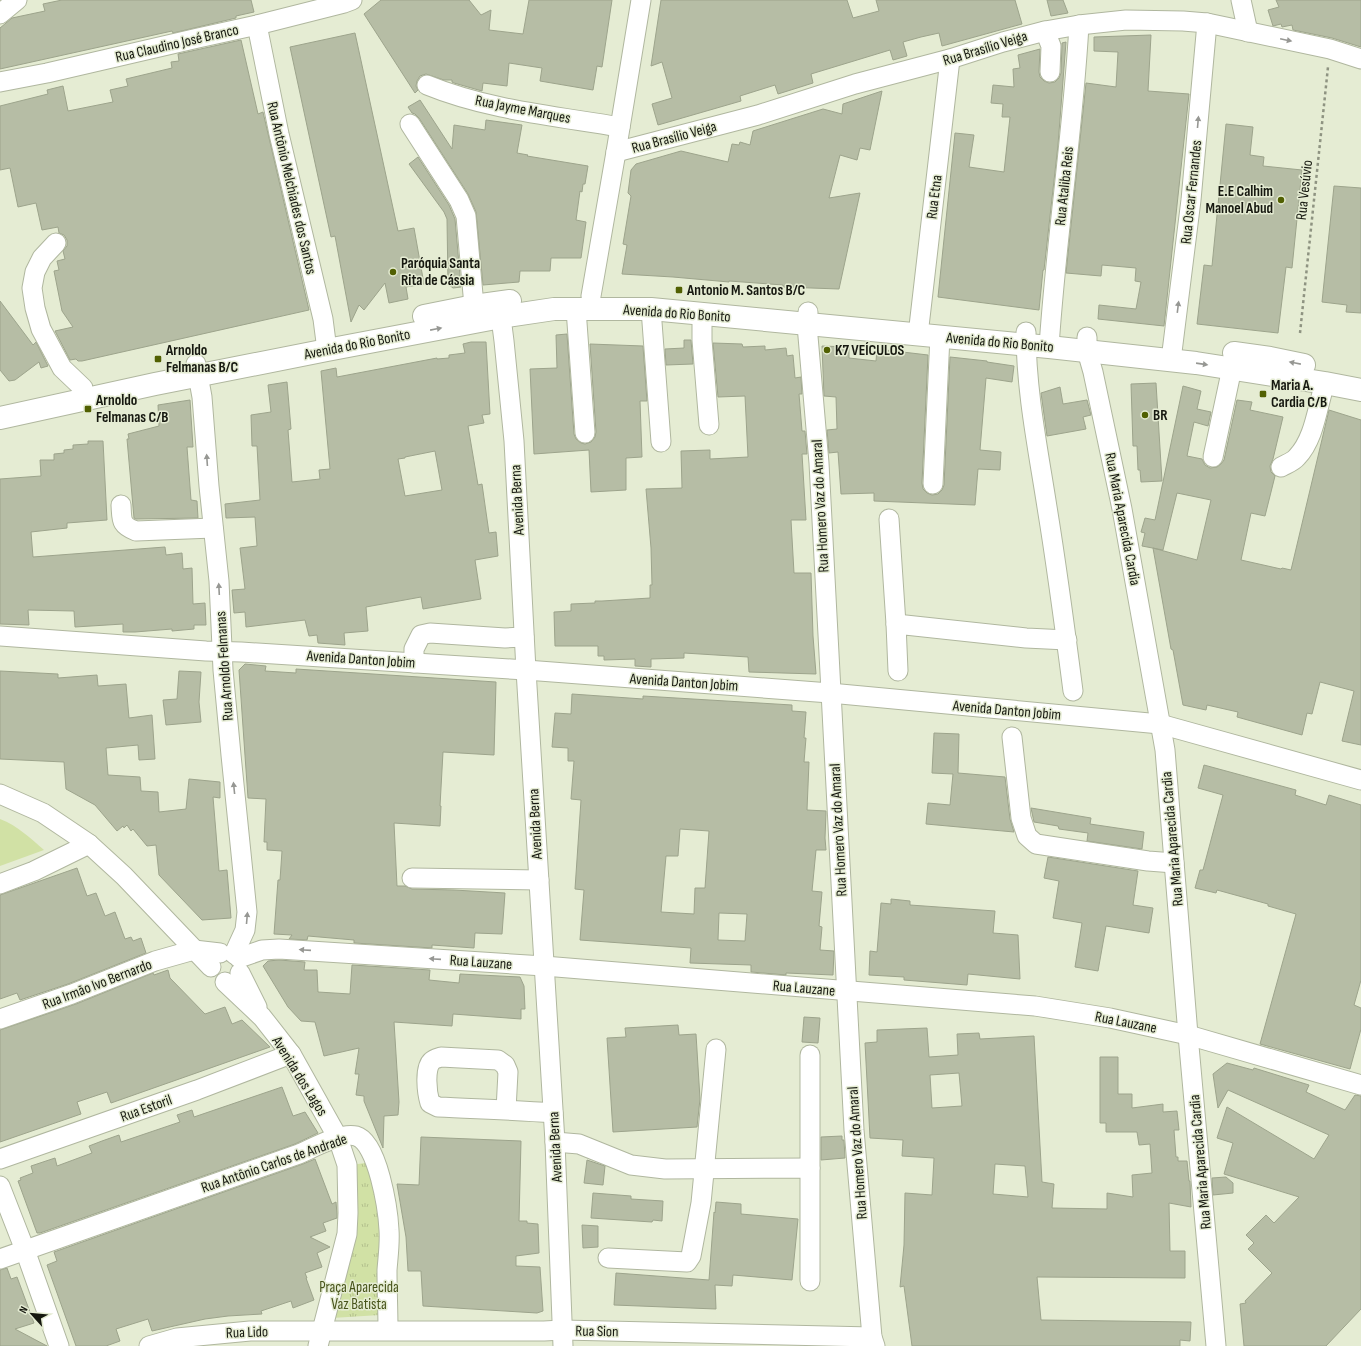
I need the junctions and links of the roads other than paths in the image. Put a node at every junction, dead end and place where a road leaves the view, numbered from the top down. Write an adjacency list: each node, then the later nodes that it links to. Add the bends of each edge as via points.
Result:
1 (17, 0): 5 (street)
2 (352, 0): 7 (street, Rua Claudino José Branco)
3 (641, 0): 17 (street)
4 (1241, 0): 10 (street)
5 (0, 14)
6 (1207, 23): 8 (street, Rua Brasílio Veiga, via 1126,20); 10 (street, Rua Brasílio Veiga); 32 (street, Rua Oscar Fernandes, one-way to 6, via 1191,200)
7 (257, 25): 14 (street, Rua Claudino José Branco); 30 (street, Rua Antônio Melchiades dos Santos)
8 (1079, 25): 9 (street, Rua Brasílio Veiga); 29 (street, Rua Ataliba Reis)
9 (1045, 31): 11 (street, Rua Brasílio Veiga); 13 (street, via 1051,46)
10 (1248, 32): 12 (street, Rua Brasílio Veiga, one-way to 12, via 1330,49)
11 (950, 59): 18 (street, Rua Brasílio Veiga, via 854,84 758,115); 26 (street, Rua Etna)
12 (1361, 59)
13 (1050, 72)
14 (0, 82)
15 (427, 85): 17 (street, Rua Jayme Marques, via 491,104)
16 (410, 124): 21 (street, via 459,200 466,216)
17 (620, 127): 18 (street)
18 (616, 152): 20 (street)
19 (56, 243): 37 (street, via 42,258 35,272 32,288 35,308 41,328 62,368)
20 (584, 303): 22 (main road, Avenida do Rio Bonito, via 554,309); 23 (main road, Avenida do Rio Bonito); 25 (main road, Avenida do Rio Bonito, via 655,298); 42 (street)
21 (474, 306): 22 (main road, Avenida do Rio Bonito); 30 (main road, Avenida do Rio Bonito)
22 (500, 309): 30 (main road, Avenida do Rio Bonito, one-way to 22); 52 (street, Avenida Berna, via 514,441)
23 (651, 309): 24 (main road, Avenida do Rio Bonito); 43 (street)
24 (702, 314): 25 (main road, Avenida do Rio Bonito); 41 (street)
25 (807, 318): 26 (main road, Avenida do Rio Bonito); 59 (street, Rua Homero Vaz do Amaral, via 818,463)
26 (919, 328): 27 (main road, Avenida do Rio Bonito); 28 (main road, Avenida do Rio Bonito)
27 (940, 336): 28 (main road, Avenida do Rio Bonito); 46 (street)
28 (1026, 338): 29 (main road, Avenida do Rio Bonito); 53 (street, via 1033,421)
29 (1049, 340): 31 (main road, Avenida do Rio Bonito)
30 (327, 343): 34 (main road, Avenida do Rio Bonito)
31 (1087, 344): 32 (main road, Avenida do Rio Bonito); 60 (street, Rua Maria Aparecida Cardia, via 1122,509)
32 (1172, 353): 33 (main road, Avenida do Rio Bonito, one-way to 33); 35 (main road, Avenida do Rio Bonito, one-way to 32, via 1270,358)
33 (1232, 368): 36 (main road, Avenida do Rio Bonito); 44 (street)
34 (197, 370): 37 (main road, Avenida do Rio Bonito); 40 (main road, Avenida do Rio Bonito); 49 (street, Rua Arnoldo Felmanas, one-way to 34, via 202,397)
35 (1361, 376)
36 (1325, 383): 38 (main road, Avenida do Rio Bonito); 45 (street, via 1319,410 1306,444 1296,458)
37 (83, 388): 39 (main road, Avenida do Rio Bonito)
38 (1361, 390)
39 (0, 404)
40 (0, 418)
41 (709, 425)
42 (585, 433)
43 (661, 442)
44 (1213, 457)
45 (1281, 467)
46 (932, 484)
47 (121, 505): 49 (street, via 122,521 127,528 136,531)
48 (889, 519): 50 (street)
49 (213, 528): 54 (street, Rua Arnoldo Felmanas, one-way to 49, via 219,581)
50 (896, 624): 53 (street); 57 (street)
51 (0, 636): 54 (street, Avenida Danton Jobim)
52 (524, 637): 55 (street, via 430,633 421,635 414,649); 56 (street, Avenida Berna)
53 (1067, 640): 58 (street)
54 (222, 651): 55 (street, Avenida Danton Jobim); 70 (street, Rua Arnoldo Felmanas, one-way to 54, via 245,930 247,912)
55 (414, 663): 56 (street, Avenida Danton Jobim)
56 (526, 670): 59 (street, Avenida Danton Jobim); 67 (street, Avenida Berna)
57 (898, 672)
58 (1073, 691)
59 (830, 693): 60 (street, Avenida Danton Jobim); 72 (street, Rua Homero Vaz do Amaral)
60 (1160, 724): 62 (street, Avenida Danton Jobim); 65 (street, Rua Maria Aparecida Cardia)
61 (1012, 737): 65 (street, via 1021,818 1027,836 1036,844)
62 (1361, 780)
63 (0, 794): 64 (street, via 43,813)
64 (89, 844): 68 (street, via 34,871); 69 (street, via 124,876)
65 (1174, 863): 74 (street, Rua Maria Aparecida Cardia)
66 (412, 878): 67 (street)
67 (538, 880): 71 (street, Avenida Berna)
68 (0, 884)
69 (194, 950): 70 (street); 73 (street, Rua Irmão Ivo Bernardo, via 155,961)
70 (228, 965): 71 (street, Rua Lauzane, one-way to 70, via 279,949 262,950); 76 (street, Avenida dos Lagos, via 262,1017)
71 (544, 966): 72 (street, Rua Lauzane); 80 (street, Avenida Berna)
72 (847, 991): 74 (street, Rua Lauzane, via 1035,1006 1110,1018); 94 (street, Rua Homero Vaz do Amaral, via 854,1130)
73 (0, 1019)
74 (1188, 1035): 78 (street, Rua Lauzane); 97 (street, Rua Maria Aparecida Cardia)
75 (716, 1049): 85 (street)
76 (291, 1054): 81 (street, Avenida dos Lagos); 83 (street, Rua Estoril)
77 (810, 1055): 84 (street)
78 (1361, 1085)
79 (506, 1110): 79 (street, via 438,1107 430,1103 427,1095 428,1067 433,1060 441,1057 498,1060 505,1065 508,1072); 80 (street)
80 (553, 1112): 82 (street, Avenida Berna)
81 (338, 1138): 87 (street, Rua Antônio Carlos de Andrade); 91 (street, Rua Antônio Carlos de Andrade, via 349,1135 361,1138 379,1169 389,1232); 93 (street, Avenida dos Lagos, via 347,1165 347,1234)
82 (555, 1142): 85 (street, via 579,1144 631,1165 665,1169); 92 (street, Avenida Berna)
83 (0, 1159)
84 (810, 1168): 85 (street); 90 (street)
85 (705, 1169): 88 (street, via 691,1256 687,1262)
86 (0, 1186): 87 (street)
87 (25, 1250): 89 (street, Rua Antônio Carlos de Andrade); 95 (street)
88 (608, 1258)
89 (0, 1259)
90 (810, 1281)
91 (388, 1330): 92 (street, Rua Sion, via 544,1331); 93 (street, Rua Sion)
92 (562, 1338): 94 (street, Rua Sion)
93 (320, 1339): 96 (street, Rua Lido, via 250,1331 177,1338)
94 (874, 1342)
95 (59, 1346)
96 (148, 1346)
97 (1216, 1346)

